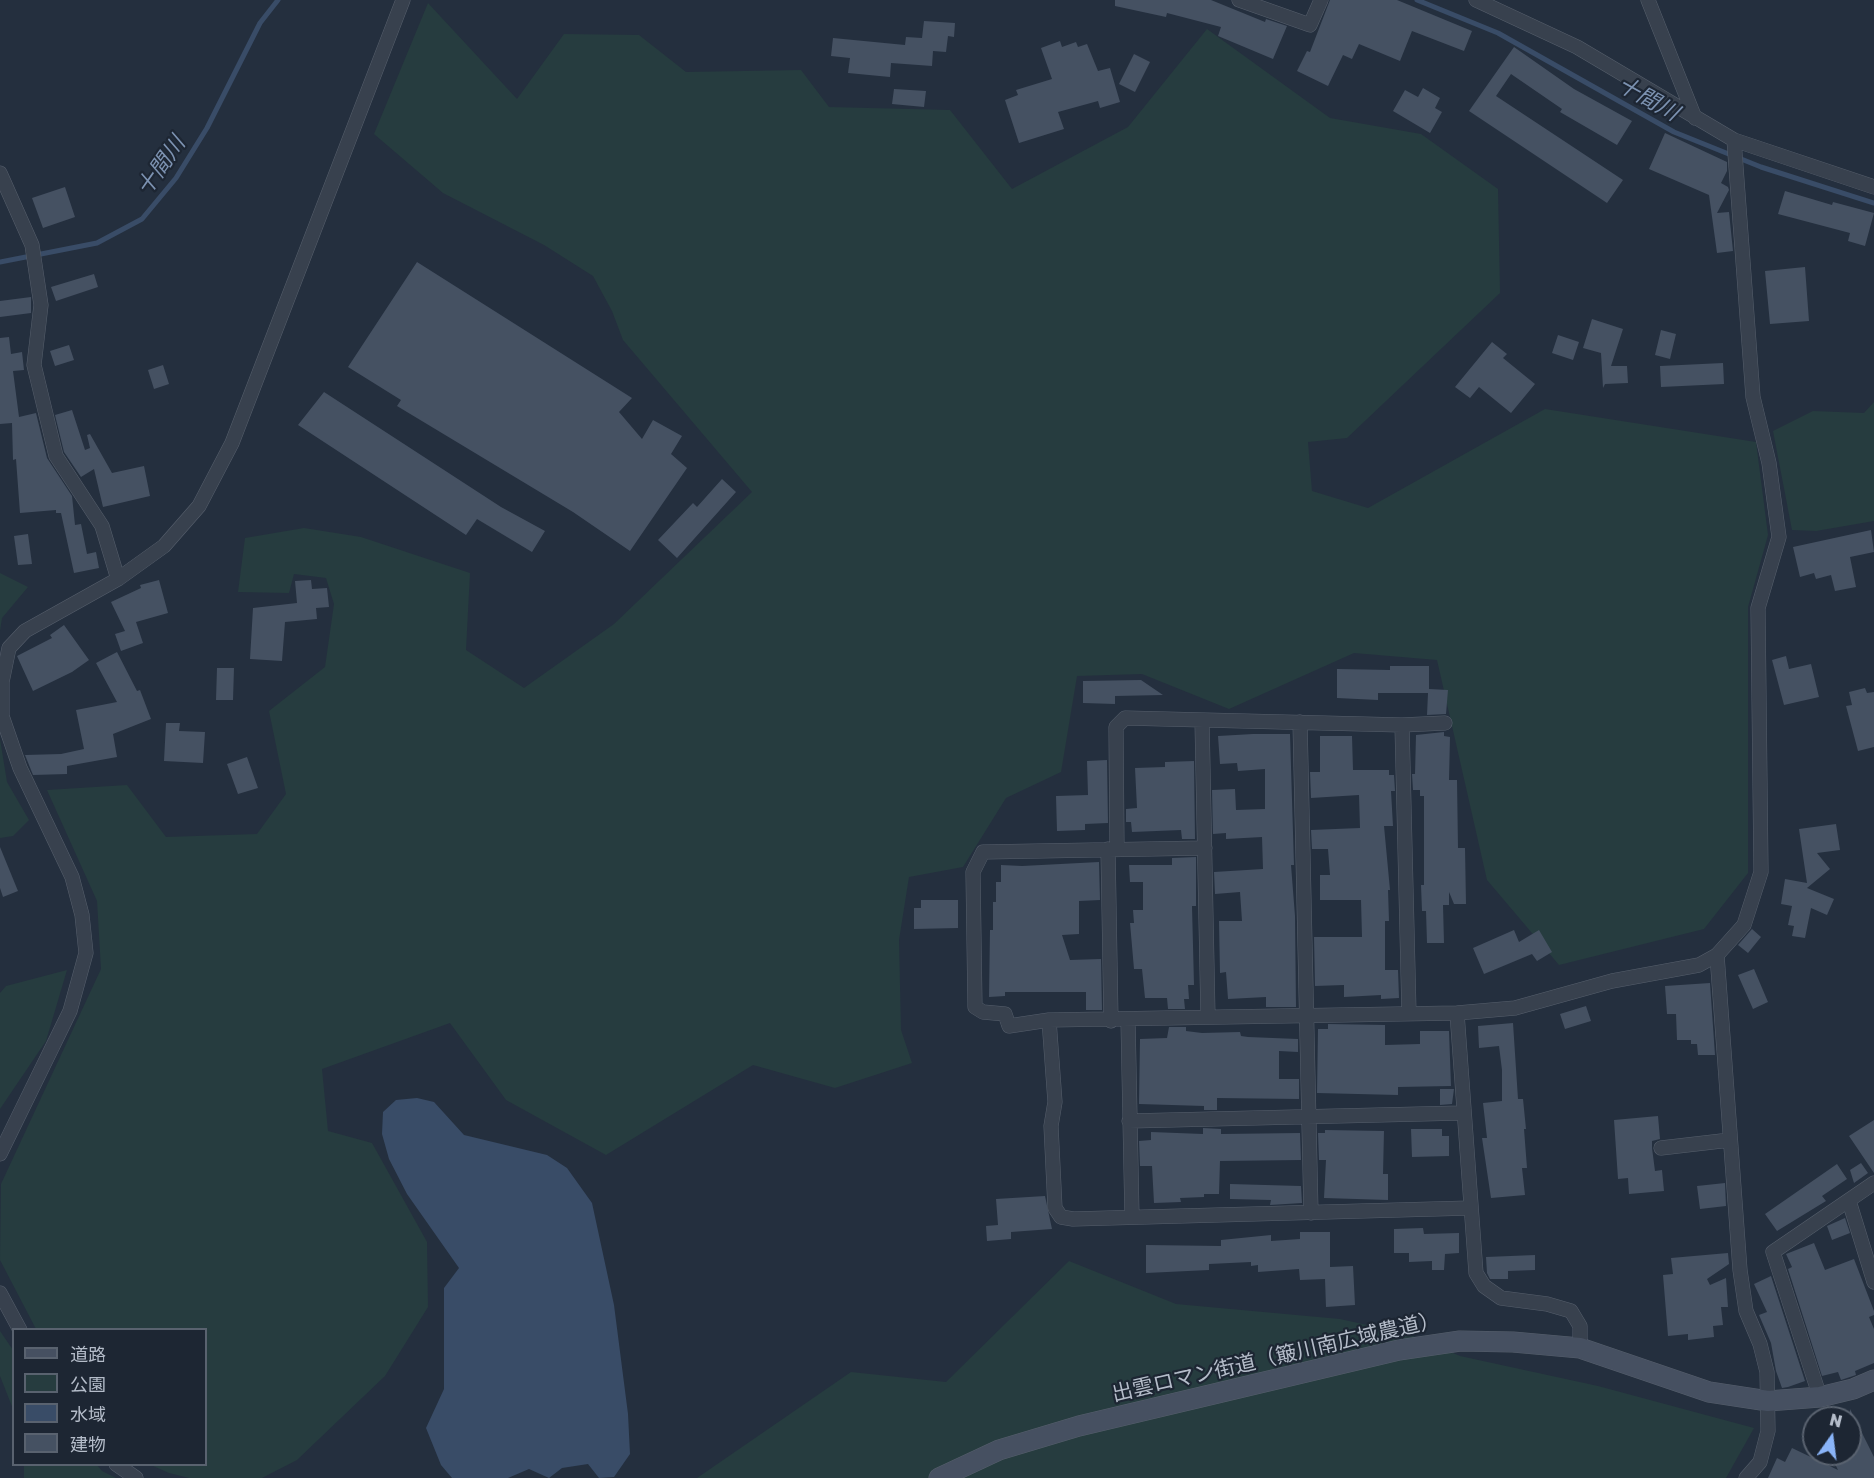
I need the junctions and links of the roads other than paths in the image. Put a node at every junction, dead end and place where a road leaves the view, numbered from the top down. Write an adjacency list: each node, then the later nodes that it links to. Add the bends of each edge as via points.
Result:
1 (403, 0): 10 (street, via 232,443 199,506 164,546)
2 (1239, 0): 3 (street, via 1310,25)
3 (1321, 0)
4 (1476, 0): 6 (street, via 1577,47)
5 (1647, 0): 6 (street)
6 (1695, 118): 7 (street)
7 (1734, 140): 9 (street); 17 (street, via 1753,397 1769,463 1779,537 1758,608 1761,872 1744,925)
8 (0, 173): 10 (street, via 32,245 41,305 34,365 56,456 102,526)
9 (1874, 187)
10 (118, 579): 30 (street, via 25,631 9,648 2,682 2,716 20,768 72,877 86,953 70,1011)
11 (1202, 720): 12 (street); 15 (street); 16 (street, via 1125,718 1116,728)
12 (1300, 722): 14 (street); 20 (street)
13 (1445, 723): 14 (street)
14 (1402, 725): 18 (street)
15 (1205, 848): 16 (street); 21 (street)
16 (1113, 849): 22 (street, via 983,852 973,873 975,1007 983,1012 1005,1014 1009,1026); 24 (street)
17 (1717, 955): 19 (street, via 1699,965 1612,981 1515,1008); 28 (street)
18 (1409, 1013): 19 (street); 20 (street)
19 (1457, 1013): 25 (street)
20 (1308, 1015): 21 (street); 26 (street)
21 (1208, 1017): 23 (street)
22 (1048, 1020): 24 (street); 35 (street, via 1055,1102 1055,1208 1061,1217 1073,1220)
23 (1128, 1020): 24 (street); 27 (street)
24 (1111, 1021)
25 (1462, 1113): 26 (street); 33 (street)
26 (1310, 1117): 27 (street); 34 (street)
27 (1129, 1121): 35 (street)
28 (1730, 1140): 29 (street); 42 (street, via 1746,1311 1767,1372)
29 (1661, 1148)
30 (0, 1154)
31 (1874, 1183): 32 (street)
32 (1849, 1201): 36 (street); 41 (street, via 1773,1252)
33 (1470, 1208): 34 (street); 39 (street, via 1476,1273 1484,1286 1502,1298 1571,1311 1580,1326)
34 (1311, 1213): 35 (street)
35 (1132, 1217)
36 (1874, 1282)
37 (0, 1293): 38 (street)
38 (19, 1328)
39 (1580, 1348): 42 (street, 出雲ロマン街道（簸川南広域農道）, via 1709,1392); 45 (street, 出雲ロマン街道（簸川南広域農道）, via 1460,1341 1400,1350 1079,1426 999,1450)
40 (1874, 1380): 41 (street, 出雲ロマン街道（簸川南広域農道）)
41 (1820, 1397): 42 (street, 出雲ロマン街道（簸川南広域農道）)
42 (1768, 1401): 46 (street, via 1768,1431 1760,1462)
43 (119, 1466): 44 (street)
44 (136, 1478)
45 (939, 1478)
46 (1746, 1478)

